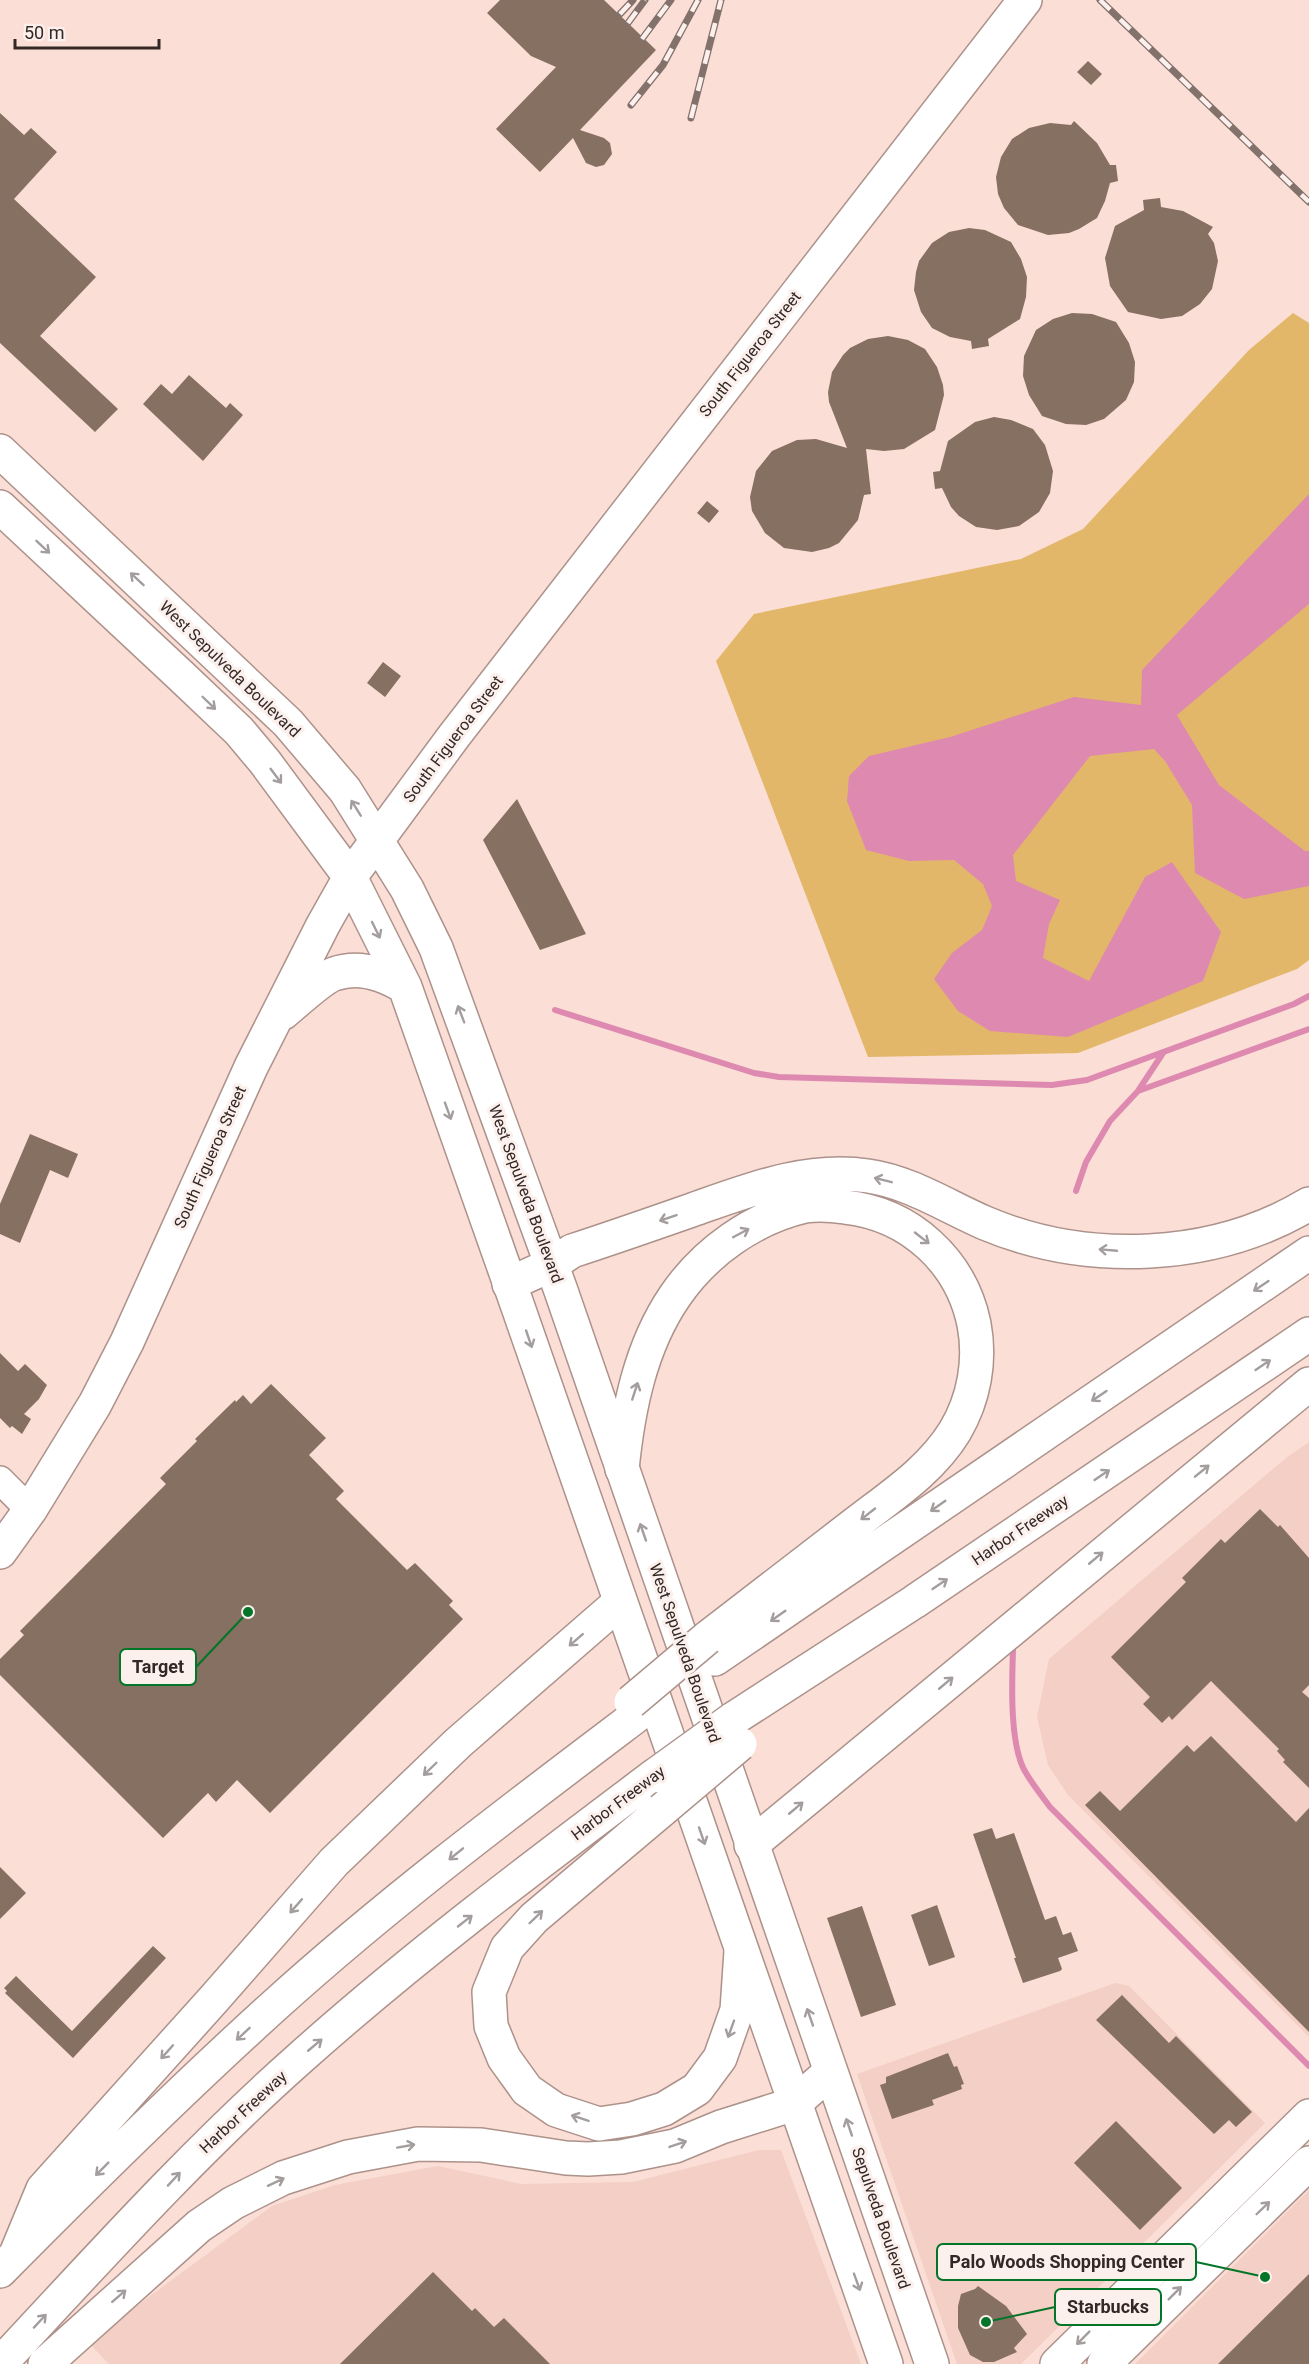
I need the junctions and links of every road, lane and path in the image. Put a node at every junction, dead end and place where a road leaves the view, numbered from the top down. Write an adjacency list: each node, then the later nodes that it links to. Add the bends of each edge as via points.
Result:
1 (1025, 0): 4 (main road, South Figueroa Street)
2 (0, 451): 4 (main road, West Sepulveda Boulevard, one-way to 2, via 345,790 288,723)
3 (0, 507): 5 (main road, one-way to 5, via 238,731 285,787)
4 (376, 841): 5 (main road, South Figueroa Street); 10 (main road, West Sepulveda Boulevard, one-way to 4, via 436,948 407,889)
5 (350, 877): 6 (main road, one-way to 6); 7 (main road, South Figueroa Street)
6 (405, 987): 7 (main road, via 387,975 359,970 333,974); 11 (main road, one-way to 11)
7 (274, 1020): 16 (main road, South Figueroa Street, via 127,1342 95,1404)
8 (1309, 1204): 10 (main road, one-way to 10, via 1254,1230 1204,1246 1122,1251 1040,1241 986,1223 906,1185 867,1176 808,1176 783,1179 572,1251)
9 (1309, 1253): 19 (main road, one-way to 19)
10 (551, 1265): 11 (main road); 14 (main road, West Sepulveda Boulevard)
11 (509, 1284): 18 (main road, one-way to 18)
12 (1309, 1334): 20 (main road, Harbor Freeway, one-way to 12, via 914,1602)
13 (1309, 1384): 21 (main road, one-way to 13)
14 (622, 1469): 19 (main road, one-way to 19, via 632,1399 655,1333 675,1295 732,1238 765,1219 807,1206 864,1209 895,1220 924,1239 949,1266 971,1311 977,1357 970,1400 956,1431 922,1472); 21 (main road, West Sepulveda Boulevard, one-way to 14)
15 (0, 1480): 16 (street)
16 (30, 1510): 17 (main road, South Figueroa Street)
17 (0, 1552)
18 (620, 1602): 22 (main road, one-way to 22); 27 (main road, one-way to 27, via 458,1743 334,1862 43,2189)
19 (711, 1649): 27 (main road, one-way to 27, via 276,2004 161,2109)
20 (736, 1732): 22 (main road, one-way to 20, bridge, via 737,2010 720,2058 697,2089 664,2109 632,2119 599,2124 556,2110 527,2090 504,2058 491,2026 489,1992 507,1948 534,1918 662,1810); 28 (main road, Harbor Freeway, one-way to 20, bridge, via 195,2156 298,2060 410,1964 654,1776)
21 (751, 1845): 23 (main road, West Sepulveda Boulevard, one-way to 21)
22 (741, 1951): 24 (main road)
23 (830, 2072): 24 (main road); 31 (main road, Sepulveda Boulevard, one-way to 23)
24 (794, 2104): 29 (main road, one-way to 24, via 199,2226 233,2203 283,2178 348,2157 418,2144 481,2145 566,2158 621,2157 675,2146); 30 (main road, one-way to 30)
25 (1309, 2116): 32 (main road, one-way to 32)
26 (1309, 2163): 33 (main road, one-way to 26)
27 (8, 2262)
28 (0, 2364)
29 (45, 2364)
30 (886, 2364)
31 (932, 2364)
32 (1057, 2364)
33 (1104, 2364)

